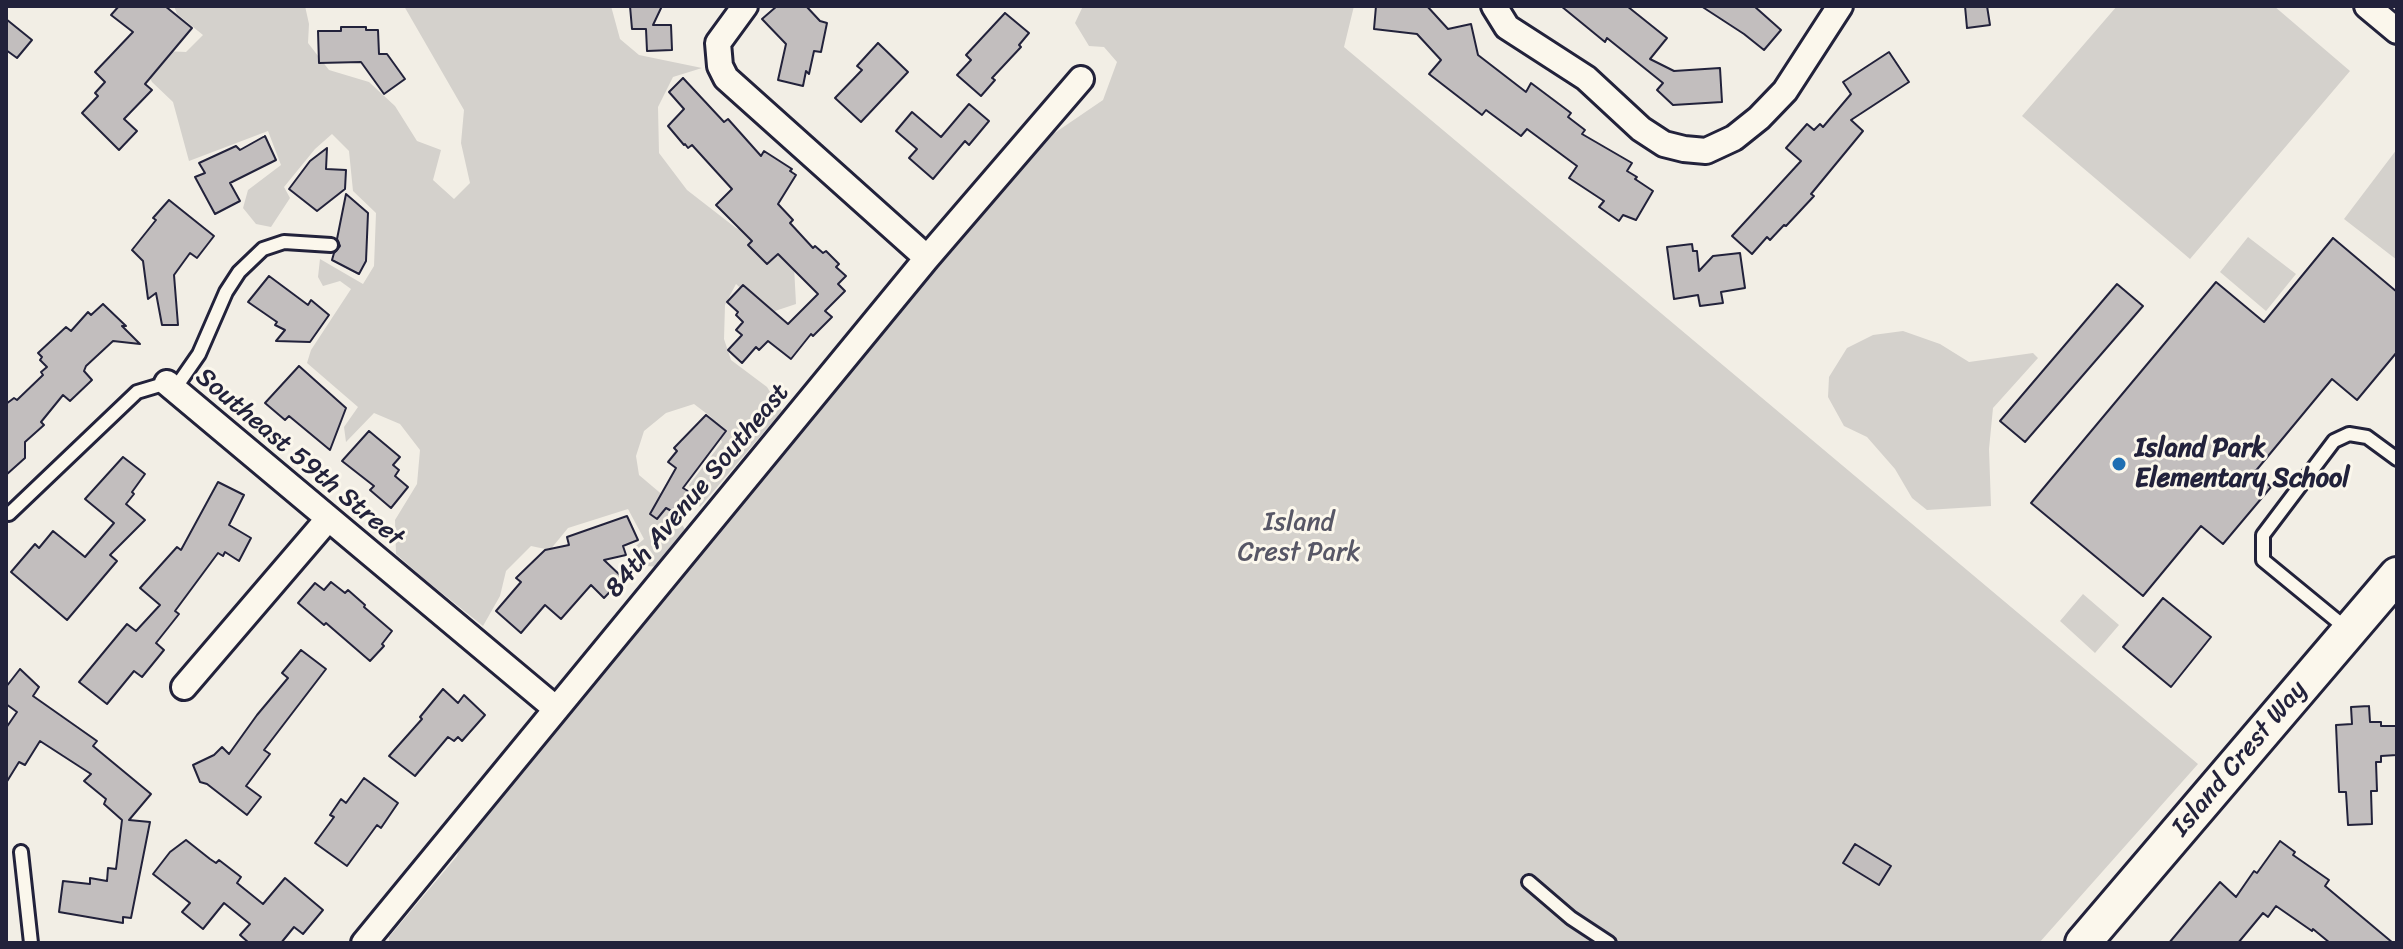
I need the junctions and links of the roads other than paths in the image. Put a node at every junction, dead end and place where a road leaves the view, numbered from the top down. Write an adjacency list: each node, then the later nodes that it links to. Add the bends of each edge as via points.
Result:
1 (745, 6): 8 (street, via 718,43 726,78)
2 (1494, 6): 3 (street, via 1507,27 1586,78 1641,129 1664,144 1706,151 1734,138 1785,91)
3 (1840, 6)
4 (2367, 6): 5 (street)
5 (2397, 31)
6 (1081, 79): 8 (street, 84th Avenue Southeast)
7 (331, 245): 9 (lane, via 284,242 263,249 239,272 199,354)
8 (927, 258): 16 (street, 84th Avenue Southeast)
9 (171, 386): 11 (lane, Southeast 59th Street, via 137,392); 12 (street, Southeast 59th Street)
10 (2397, 459): 14 (lane, via 2367,437 2349,434 2334,441 2263,535 2263,560)
11 (9, 514)
12 (328, 519): 15 (street); 16 (street, Southeast 59th Street)
13 (2397, 575): 14 (main road, Island Crest Way)
14 (2349, 631): 22 (main road, Island Crest Way)
15 (184, 687)
16 (555, 708): 20 (street, 84th Avenue Southeast)
17 (21, 852): 19 (lane)
18 (1529, 882): 21 (lane)
19 (31, 943)
20 (364, 943)
21 (1609, 943)
22 (2083, 943)

